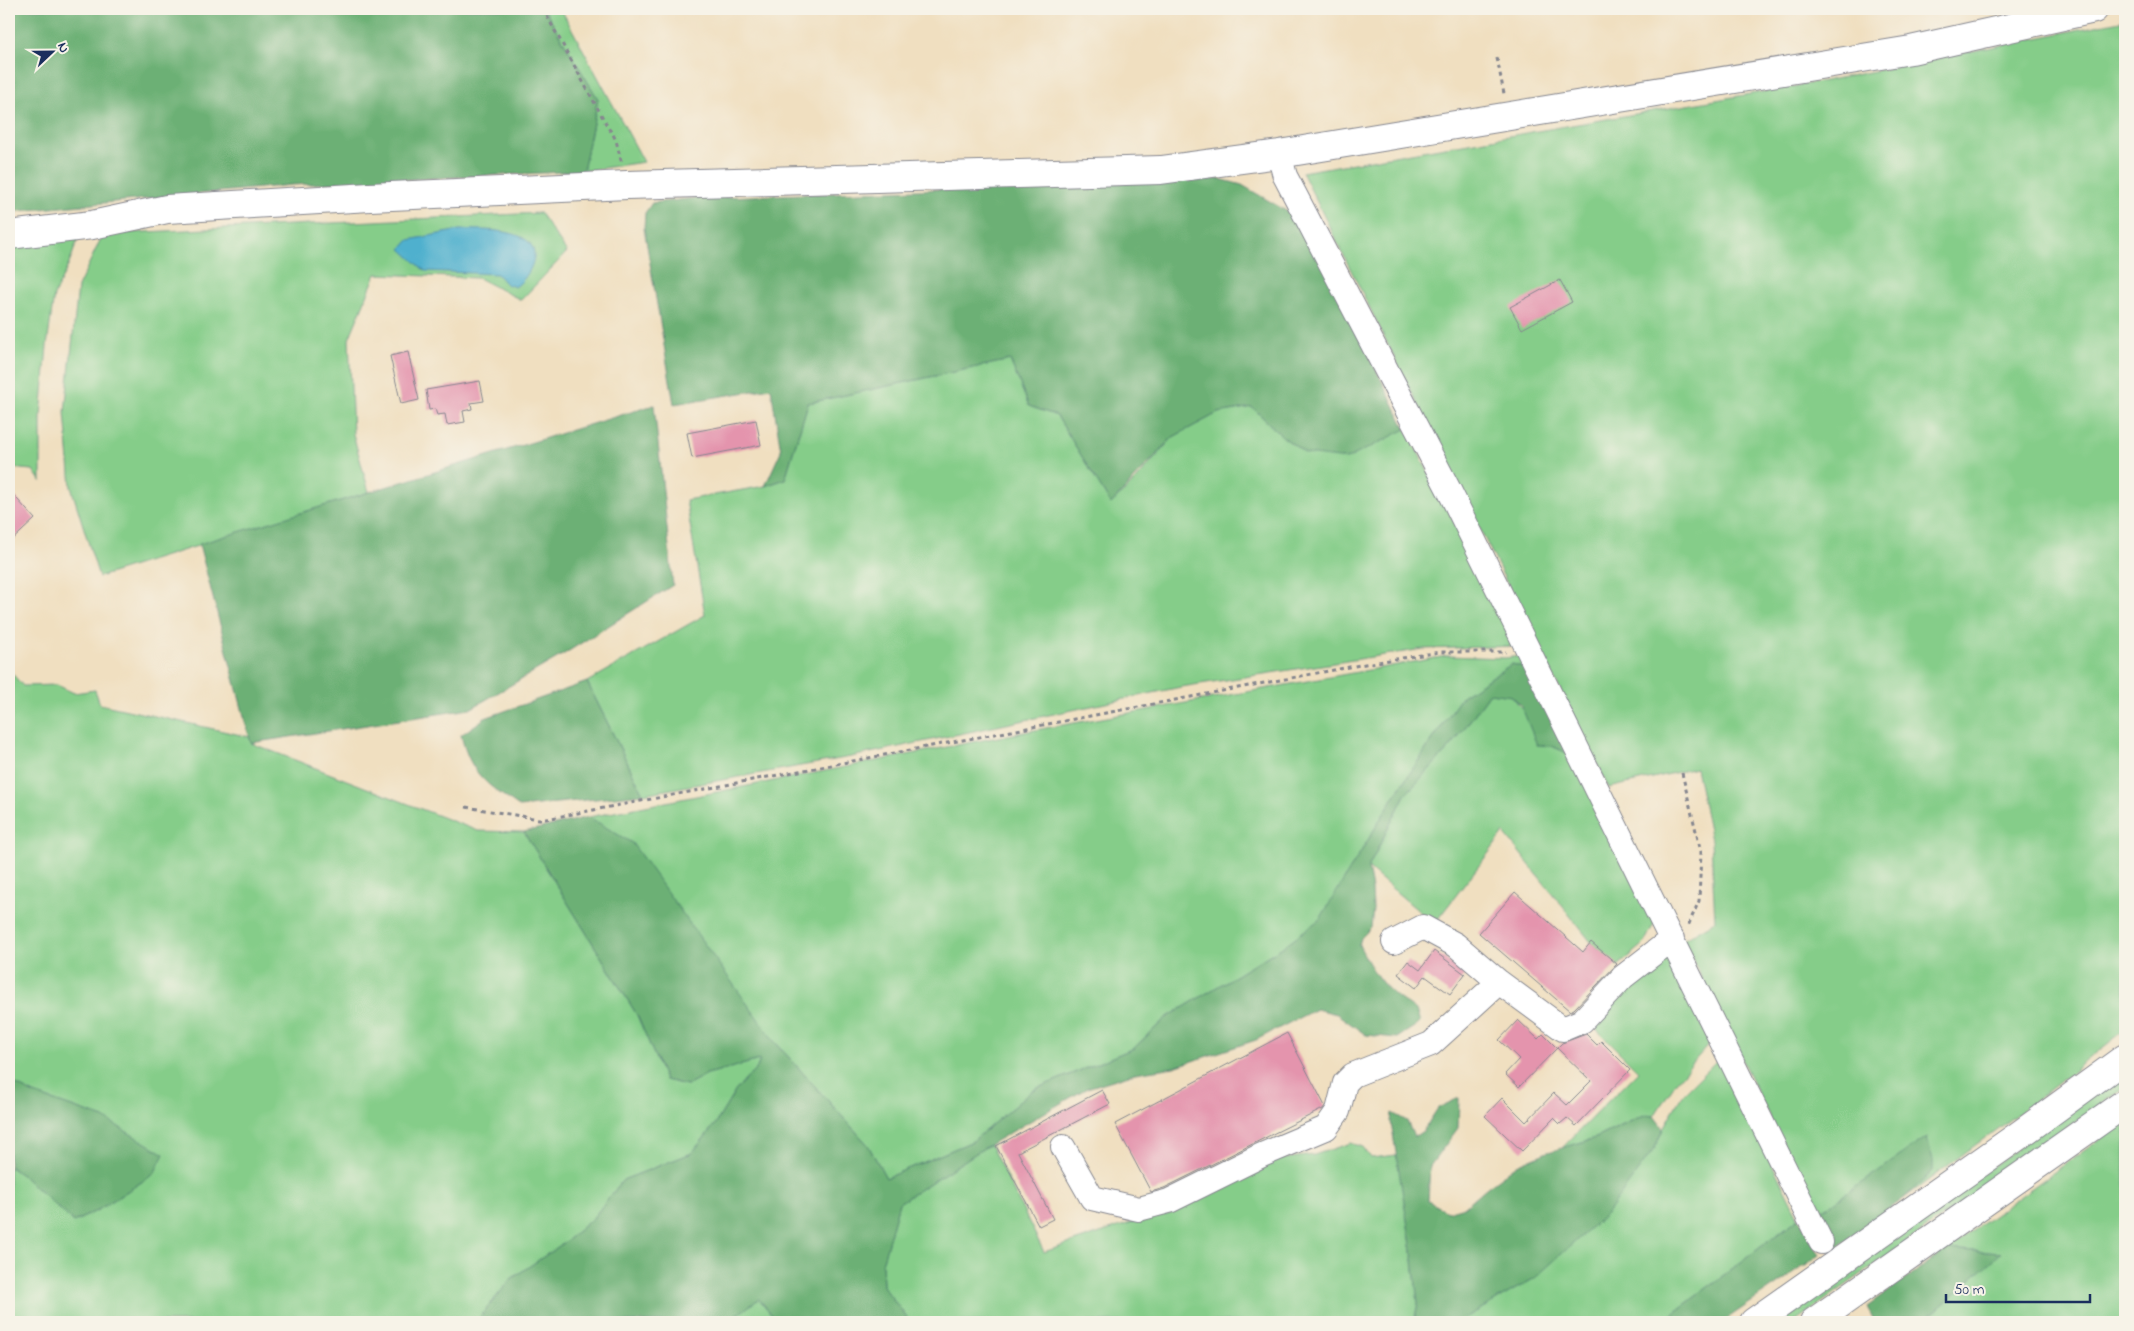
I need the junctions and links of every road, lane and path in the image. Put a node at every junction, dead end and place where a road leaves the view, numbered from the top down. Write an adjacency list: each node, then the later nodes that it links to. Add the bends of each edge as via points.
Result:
1 (543, 9): 6 (path, via 617,138)
2 (2094, 9): 4 (main road, via 1911,50)
3 (1497, 58): 4 (path)
4 (1504, 117): 5 (main road)
5 (1279, 154): 6 (main road, via 1161,170); 8 (lane, via 1285,176 1449,490)
6 (627, 186): 7 (main road, via 167,209 92,224)
7 (9, 235)
8 (1527, 648): 10 (path, via 1510,652 1440,652 1365,664 546,819); 11 (lane)
9 (1682, 772): 11 (path, via 1701,852 1699,901 1687,927)
10 (466, 807)
11 (1672, 940): 13 (lane, via 1623,977 1582,1021 1563,1029); 17 (lane)
12 (1394, 942): 13 (lane, via 1423,927 1456,945)
13 (1499, 982): 16 (lane, via 1431,1044 1353,1075 1344,1083 1338,1111 1326,1128 1262,1155 1169,1201 1139,1209 1092,1198)
14 (2125, 1058): 18 (main road)
15 (2125, 1103): 19 (main road)
16 (1062, 1147)
17 (1821, 1242)
18 (1754, 1322)
19 (1814, 1322)

